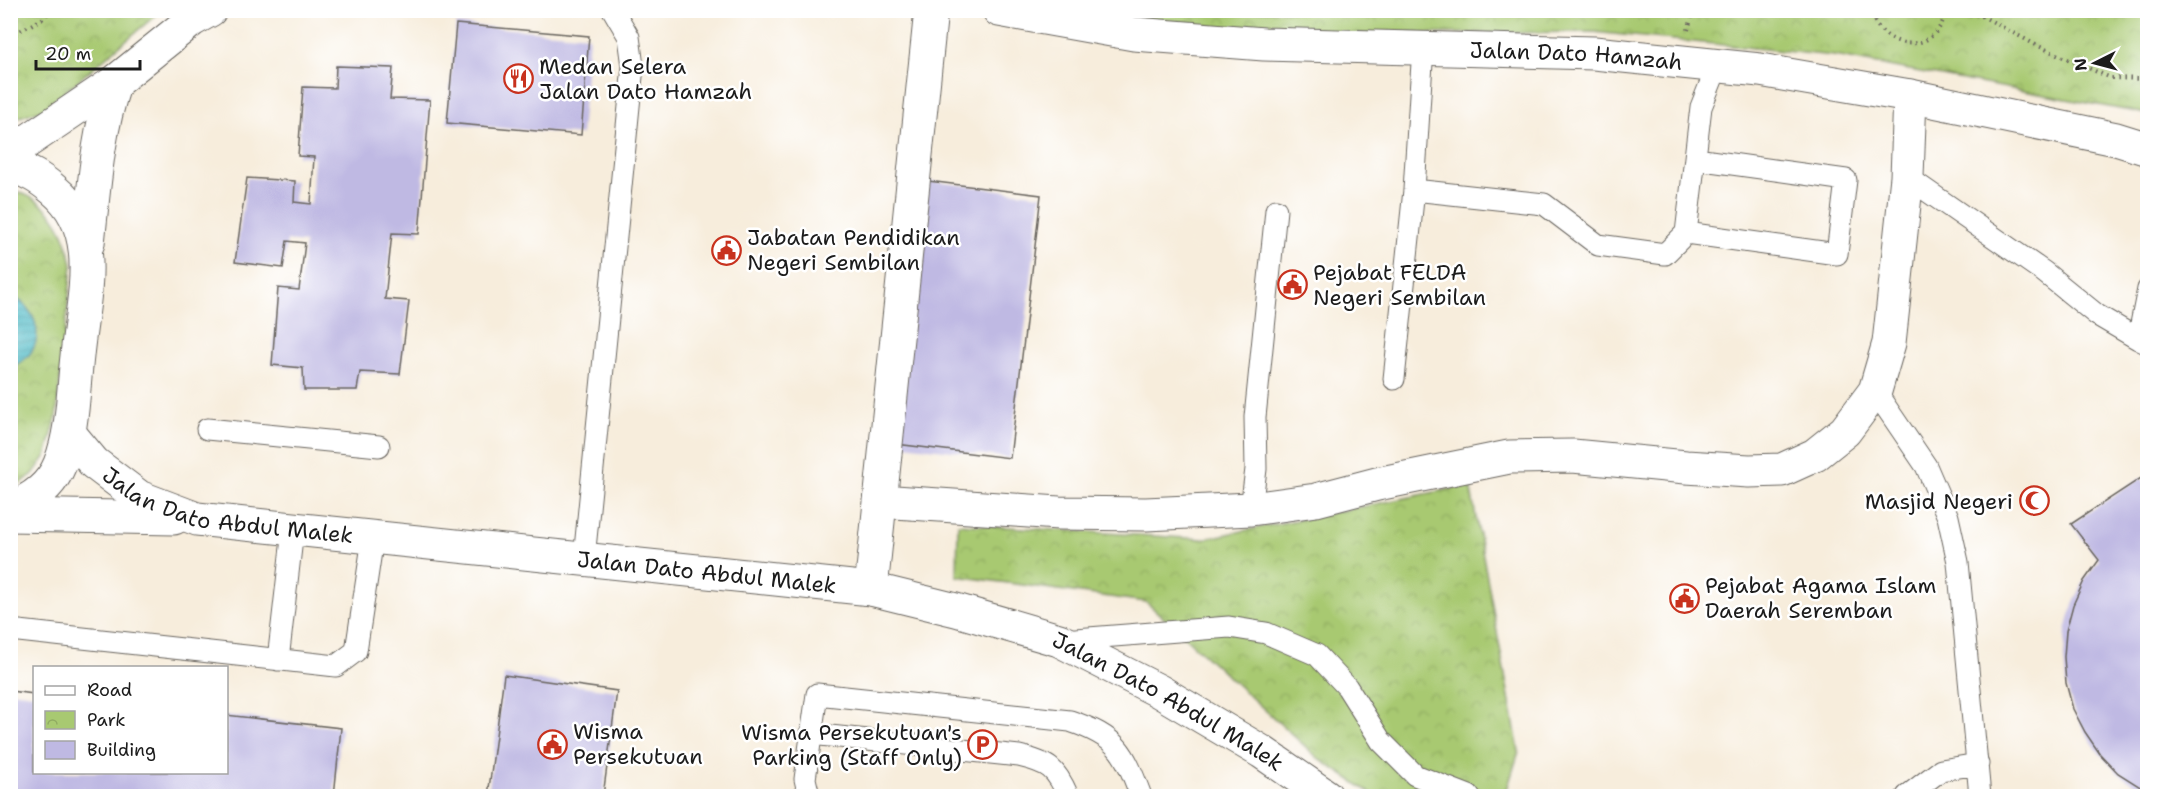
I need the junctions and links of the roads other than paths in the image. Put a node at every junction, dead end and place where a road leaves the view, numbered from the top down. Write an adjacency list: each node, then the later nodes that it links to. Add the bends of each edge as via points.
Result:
1 (210, 10): 7 (street)
2 (613, 10): 32 (lane, via 629,37 633,66)
3 (931, 10): 25 (street)
4 (999, 10): 5 (street, Jalan Dato Hamzah, via 1146,35 1264,44)
5 (1423, 47): 6 (street, Jalan Dato Hamzah, via 1594,53); 14 (lane)
6 (1717, 67): 8 (street, Jalan Dato Hamzah, via 1760,70); 11 (lane, via 1701,107)
7 (115, 82): 10 (street); 17 (street, via 103,116)
8 (1910, 96): 9 (street, Jalan Dato Hamzah); 13 (street)
9 (2148, 149)
10 (10, 153)
11 (1696, 159): 16 (lane); 16 (lane, via 1846,180 1837,254)
12 (10, 167): 17 (street, via 40,178 66,200 79,221)
13 (1907, 177): 19 (lane, via 2044,272 2097,315); 21 (street, via 1889,343)
14 (1414, 190): 16 (lane, via 1544,204 1598,245 1665,254); 20 (lane)
15 (1276, 210): 27 (lane, via 1255,417 1256,469)
16 (1686, 233)
17 (87, 252): 23 (street)
18 (2148, 289): 19 (lane)
19 (2143, 342)
20 (1394, 378)
21 (1875, 391): 27 (street, via 1845,430 1815,455 1782,470 1697,468 1573,456 1509,457 1316,500); 38 (lane, via 1926,466 1948,517 1958,562)
22 (207, 429): 24 (lane)
23 (69, 433): 26 (street, via 60,465 44,489); 29 (street, Jalan Dato Abdul Malek, via 94,464 139,496)
24 (379, 446)
25 (880, 501): 27 (street, via 1059,513 1146,514); 33 (street)
26 (10, 508)
27 (1251, 508)
28 (10, 515): 29 (street)
29 (197, 519): 30 (street, Jalan Dato Abdul Malek)
30 (293, 530): 31 (street, Jalan Dato Abdul Malek); 36 (lane)
31 (373, 538): 32 (street, Jalan Dato Abdul Malek); 36 (lane, via 356,651 336,666)
32 (584, 559): 33 (street, Jalan Dato Abdul Malek)
33 (871, 589): 35 (street, Jalan Dato Abdul Malek)
34 (10, 630): 36 (lane)
35 (1059, 640): 42 (street, Jalan Dato Abdul Malek, via 1159,691 1263,752); 43 (lane, via 1229,627 1266,633 1317,655 1347,687 1381,741 1415,775)
36 (278, 660)
37 (811, 734): 39 (lane, via 805,780); 40 (lane, via 1045,762 1061,780); 41 (lane, via 817,694 1070,721 1097,730 1117,744)
38 (1978, 764): 44 (lane, via 1941,770); 45 (lane)
39 (809, 796)
40 (1068, 796)
41 (1141, 796)
42 (1326, 796)
43 (1469, 796)
44 (1907, 796)
45 (1980, 796)

